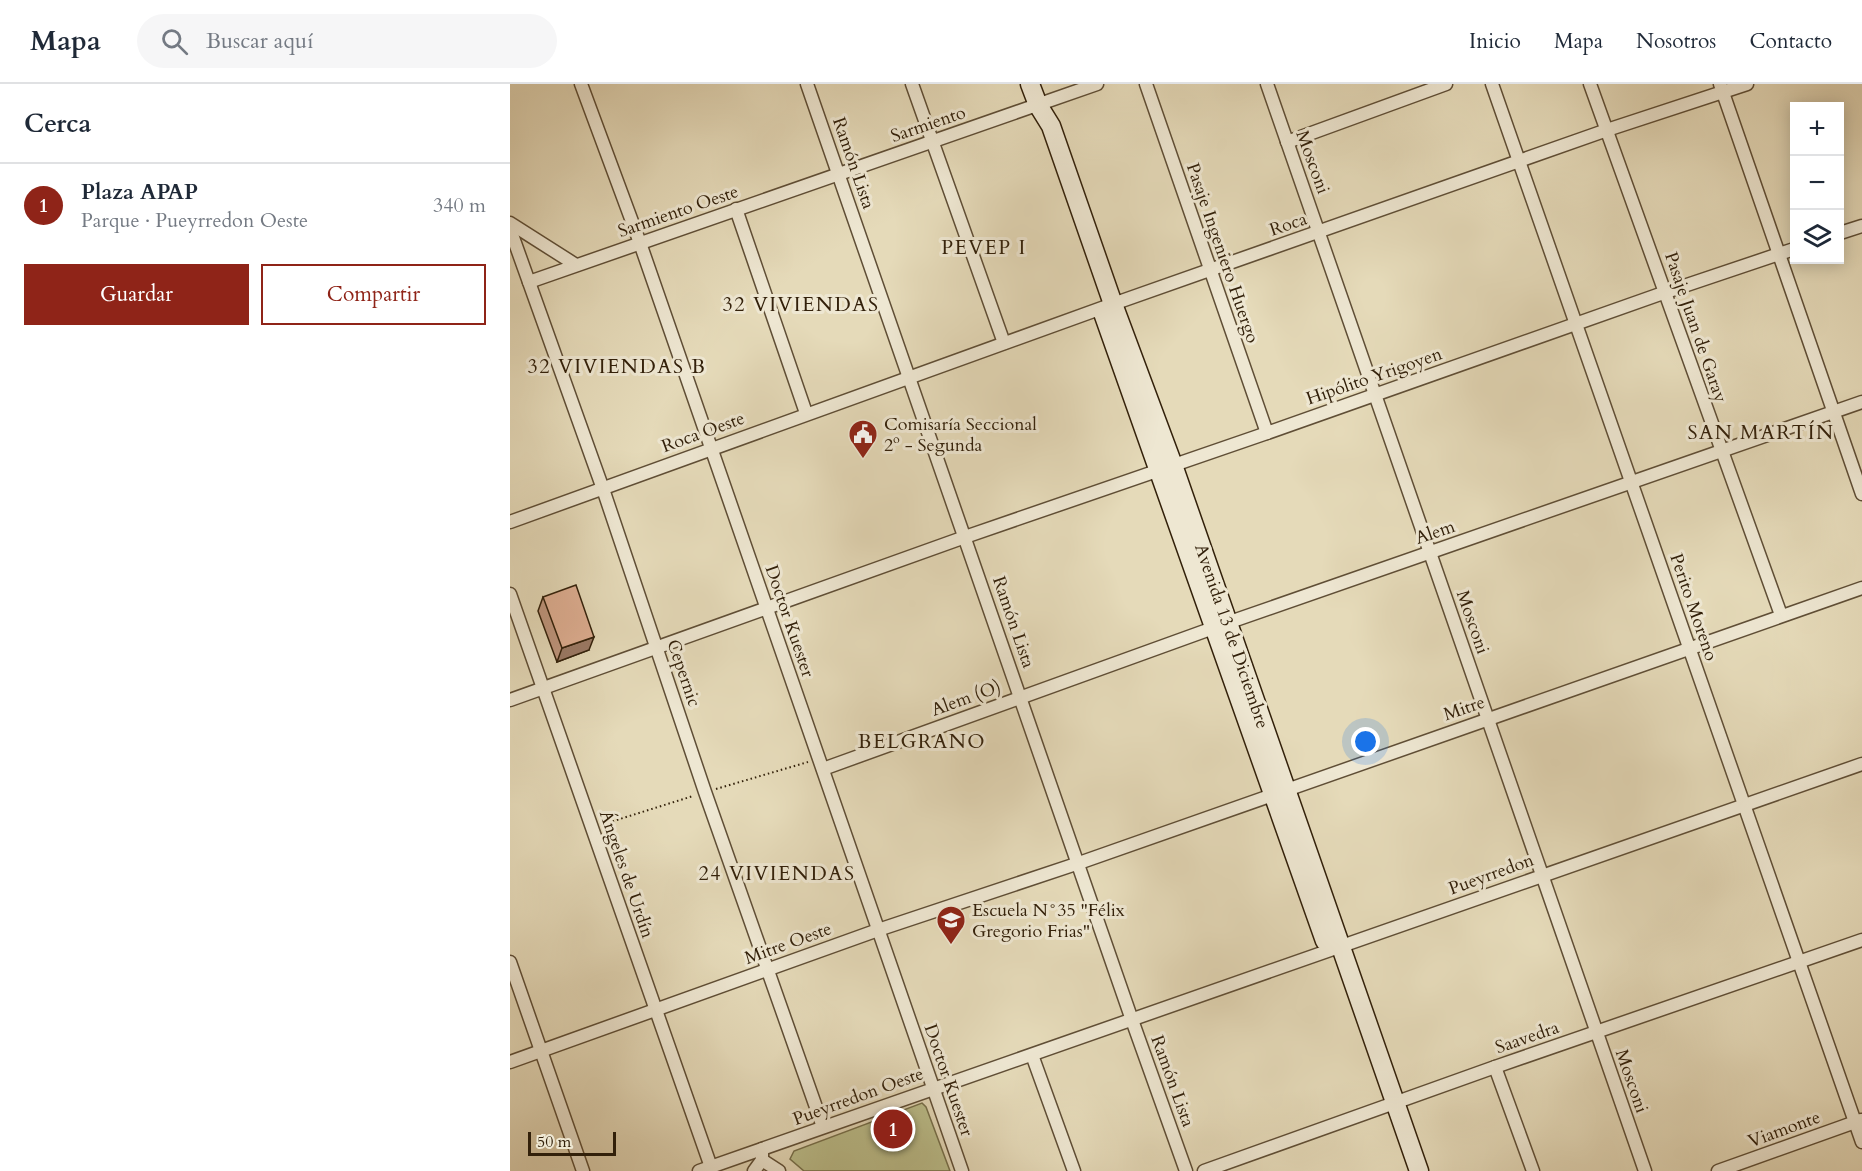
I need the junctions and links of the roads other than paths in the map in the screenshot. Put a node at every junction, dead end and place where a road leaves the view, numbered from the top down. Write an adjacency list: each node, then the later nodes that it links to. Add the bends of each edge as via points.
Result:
1 (581, 84): 25 (street, Doctor Kuester)
2 (807, 84): 18 (street, Ramón Lista)
3 (912, 84): 15 (street)
4 (1030, 84): 13 (street, Avenida 13 de Diciembre)
5 (1097, 84): 13 (street, Sarmiento)
6 (1146, 84): 29 (street, Pasaje Ingeniero Huergo)
7 (1267, 84): 16 (street, Mosconi)
8 (1446, 84): 16 (street)
9 (1492, 84): 17 (street, Perito Moreno)
10 (1590, 84): 14 (street, Pasaje Juan de Garay)
11 (1747, 84): 12 (street, Roca)
12 (1721, 88): 14 (street, Roca); 27 (street)
13 (1038, 105): 15 (street, Sarmiento); 32 (street, Avenida 13 de Diciembre, via 1040,130)
14 (1606, 130): 17 (street, Roca); 31 (street, Pasaje Juan de Garay)
15 (932, 142): 18 (street, Sarmiento); 34 (street)
16 (1287, 142): 24 (street, Mosconi)
17 (1519, 162): 24 (street, Roca); 33 (street, Perito Moreno)
18 (839, 174): 19 (street, Sarmiento Oeste); 35 (street, Ramón Lista)
19 (736, 210): 25 (street, Sarmiento Oeste); 39 (street)
20 (510, 224): 28 (street)
21 (1862, 226): 23 (street)
22 (510, 229): 30 (street, Cepernic)
23 (1844, 231)
24 (1319, 232): 29 (street, Roca); 36 (street, Mosconi)
25 (640, 243): 28 (street, Sarmiento Oeste); 41 (street, Doctor Kuester)
26 (1790, 251): 27 (street, Hipólito Yrigoyen)
27 (1779, 255): 31 (street, Hipólito Yrigoyen); 38 (street)
28 (576, 266): 30 (street, Sarmiento Oeste)
29 (1210, 271): 32 (street, Roca); 40 (street, Pasaje Ingeniero Huergo)
30 (530, 282): 45 (street, Cepernic)
31 (1666, 292): 33 (street, Hipólito Yrigoyen); 42 (street, Pasaje Juan de Garay)
32 (1107, 306): 34 (street, Roca); 43 (street, Avenida 13 de Diciembre)
33 (1576, 324): 36 (street, Hipólito Yrigoyen); 44 (street, Perito Moreno)
34 (1004, 343): 35 (street, Roca)
35 (909, 377): 39 (street, Roca Oeste); 48 (street, Ramón Lista)
36 (1376, 395): 40 (street, Hipólito Yrigoyen); 49 (street, Mosconi)
37 (1862, 402): 38 (street, Alem)
38 (1833, 412): 42 (street, Alem); 46 (street)
39 (806, 413): 41 (street, Roca Oeste)
40 (1267, 433): 43 (street, Hipólito Yrigoyen)
41 (711, 448): 45 (street, Roca Oeste); 52 (street, Doctor Kuester)
42 (1721, 451): 44 (street, Alem); 53 (street, Pasaje Juan de Garay)
43 (1166, 468): 48 (street, Hipólito Yrigoyen); 54 (street, Avenida 13 de Diciembre)
44 (1630, 482): 49 (street, Alem); 55 (street, Perito Moreno)
45 (603, 489): 47 (street, Roca Oeste); 56 (street, Cepernic)
46 (1862, 494)
47 (510, 522)
48 (965, 537): 52 (street, Hipólito Yrigoyen); 58 (street, Ramón Lista)
49 (1430, 553): 54 (street, Alem); 60 (street, Mosconi)
50 (1862, 588): 53 (street, Mitre)
51 (510, 594): 57 (street, Ángeles de Urdín)
52 (767, 609): 56 (street, Hipólito Yrigoyen); 61 (street, Doctor Kuester)
53 (1781, 615): 55 (street, Mitre)
54 (1221, 625): 58 (street, Alem); 63 (street, Avenida 13 de Diciembre)
55 (1689, 648): 60 (street, Mitre); 64 (street, Perito Moreno)
56 (657, 649): 57 (street, Hipólito Yrigoyen); 72 (street, Cepernic)
57 (543, 688): 59 (street, Hipólito Yrigoyen); 73 (street, Ángeles de Urdín)
58 (1021, 697): 61 (street, Alem (O)); 65 (street, Ramón Lista)
59 (510, 700)
60 (1488, 719): 63 (street, Mitre); 66 (street, Mosconi)
61 (821, 764): 67 (street, Doctor Kuester)
62 (1862, 764): 64 (street, Pueyrredon)
63 (1278, 792): 65 (street, Mitre); 69 (street, Avenida 13 de Diciembre)
64 (1743, 804): 66 (street, Pueyrredon); 71 (street, Perito Moreno)
65 (1079, 863): 67 (street, Mitre Oeste); 74 (street, Ramón Lista)
66 (1542, 875): 69 (street, Pueyrredon); 75 (street, Mosconi)
67 (878, 930): 72 (street, Mitre Oeste); 80 (street, Doctor Kuester)
68 (1862, 940): 71 (street, Saavedra)
69 (1334, 949): 74 (street, Pueyrredon); 81 (street, Avenida 13 de Diciembre)
70 (510, 962): 76 (street)
71 (1798, 962): 75 (street, Saavedra); 82 (street, Perito Moreno)
72 (769, 969): 73 (street, Mitre Oeste); 83 (street, Cepernic)
73 (655, 1009): 76 (street, Mitre Oeste); 86 (street, Ángeles de Urdín)
74 (1132, 1020): 77 (street, Pueyrredon Oeste); 92 (street, Ramón Lista)
75 (1597, 1033): 79 (street, Saavedra); 97 (street, Mosconi)
76 (541, 1051): 78 (street, Mitre Oeste); 87 (street)
77 (1032, 1054): 80 (street, Pueyrredon Oeste); 91 (street)
78 (510, 1062)
79 (1495, 1067): 81 (street, Saavedra); 96 (street)
80 (932, 1088): 83 (street, Pueyrredon Oeste); 90 (street, Doctor Kuester)
81 (1390, 1105): 93 (street, Saavedra); 94 (street, Avenida 13 de Diciembre); 95 (street, Avenida 13 de Diciembre)
82 (1858, 1121): 84 (street, Perito Moreno); 98 (street, Viamonte)
83 (823, 1128): 85 (street, Pueyrredon Oeste)
84 (1862, 1142)
85 (762, 1155): 86 (street, Pueyrredon Oeste); 88 (street); 89 (street)
86 (705, 1169)
87 (583, 1171)
88 (754, 1171)
89 (779, 1171)
90 (962, 1171)
91 (1074, 1171)
92 (1186, 1171)
93 (1204, 1171)
94 (1408, 1171)
95 (1419, 1171)
96 (1533, 1171)
97 (1645, 1171)
98 (1718, 1171)

